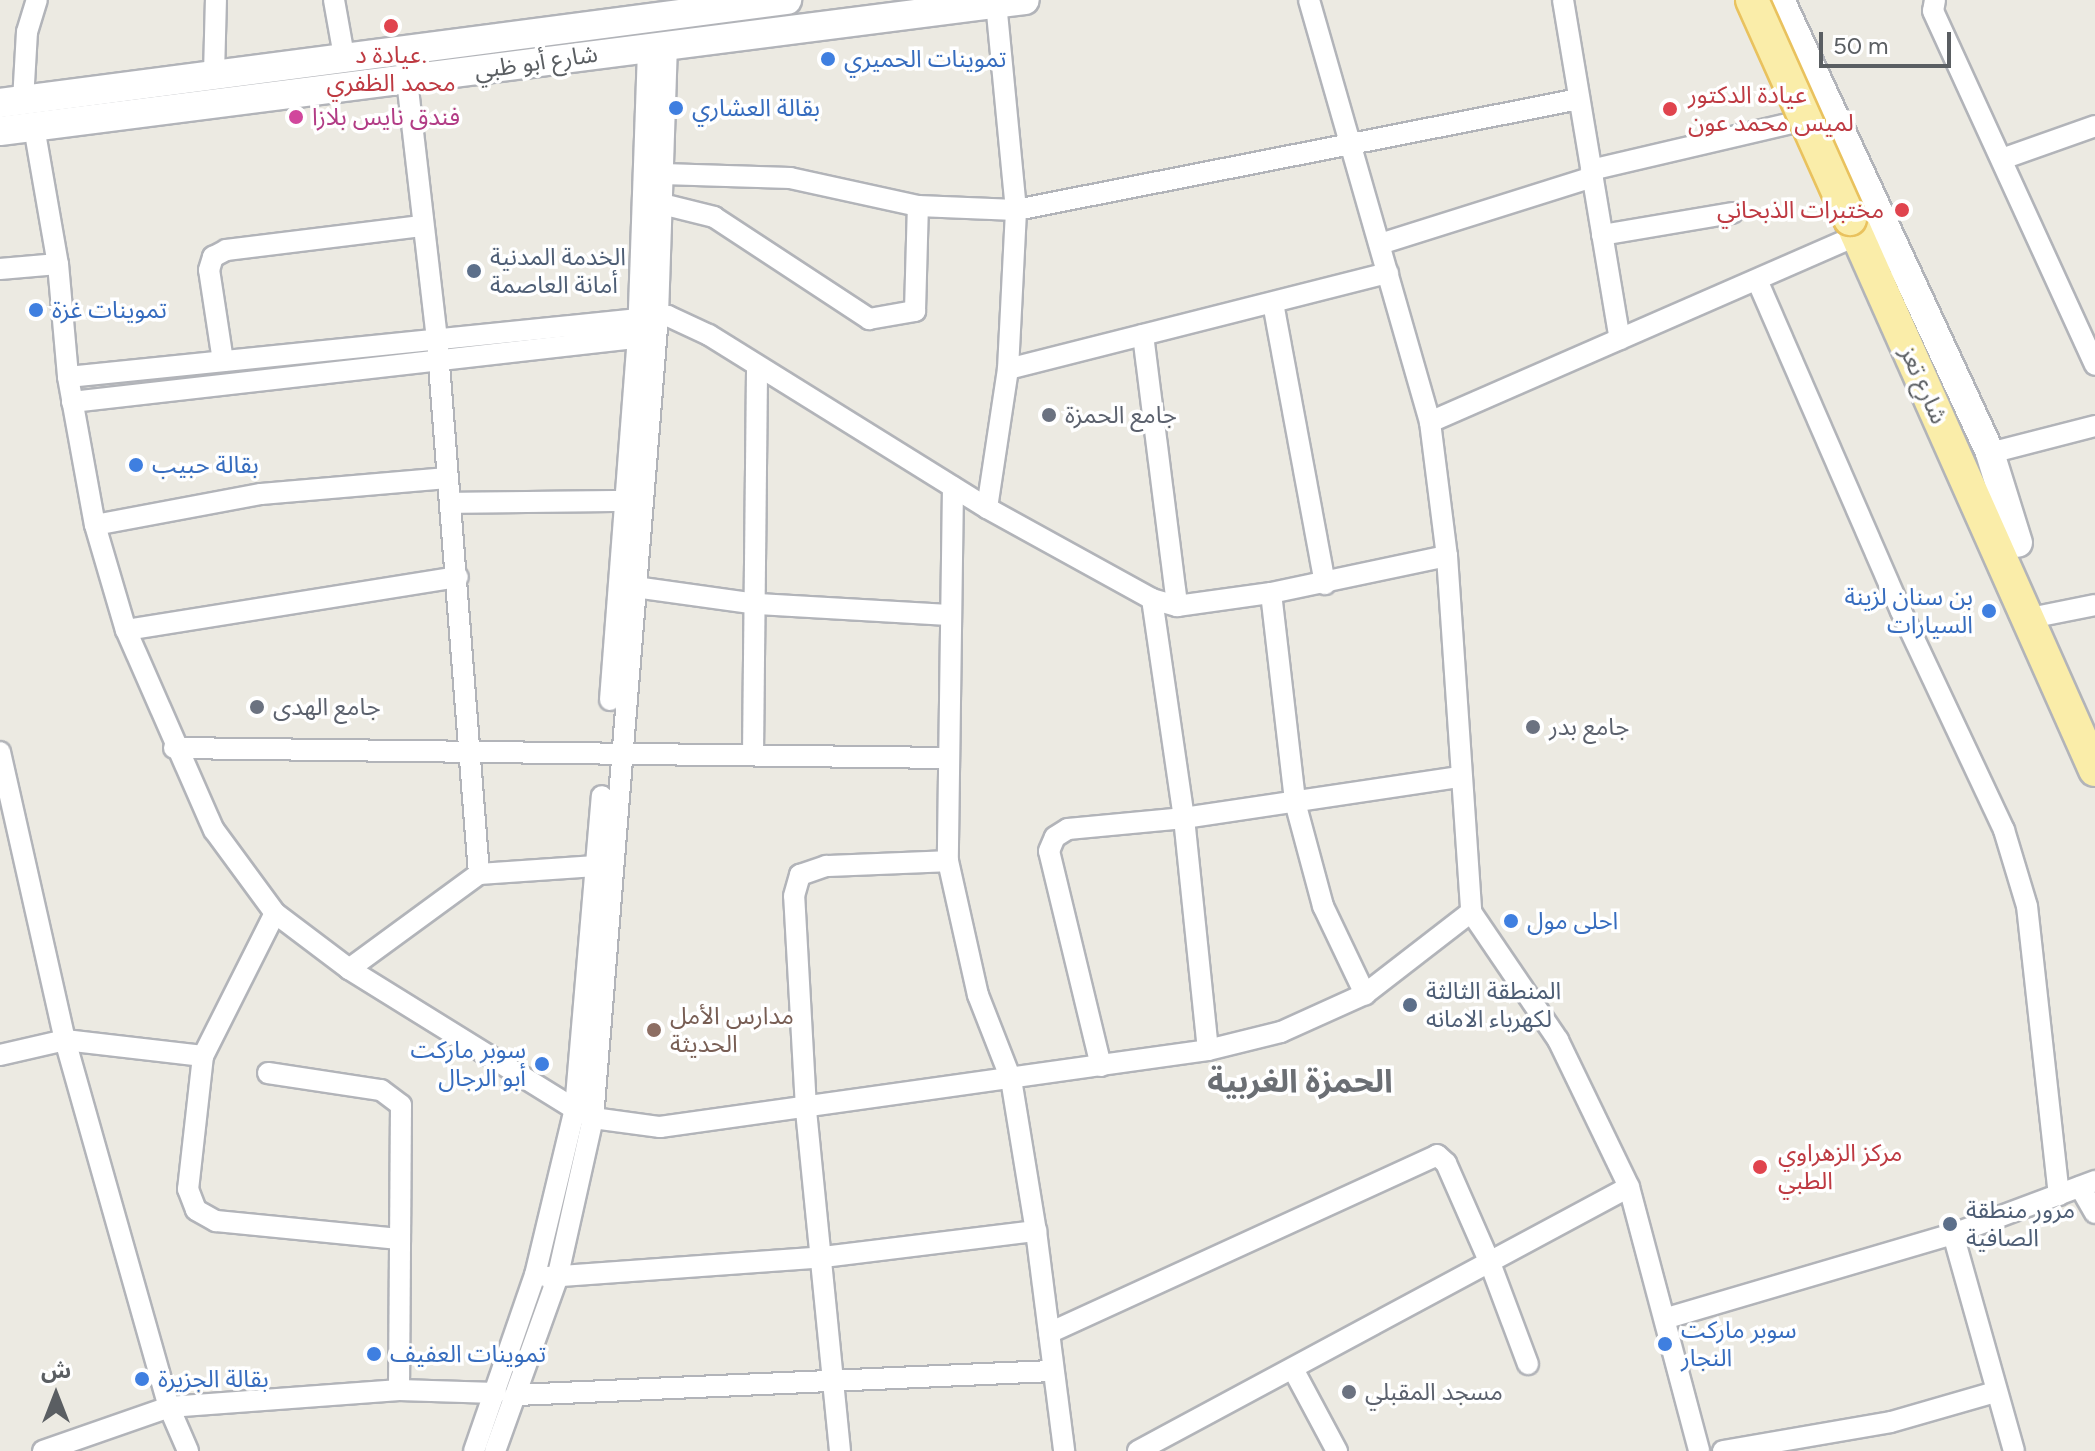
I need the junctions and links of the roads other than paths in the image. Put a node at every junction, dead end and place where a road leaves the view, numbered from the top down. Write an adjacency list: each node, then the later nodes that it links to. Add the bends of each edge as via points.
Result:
1 (37, 0): 20 (street, via 27,32)
2 (216, 0): 17 (street)
3 (334, 0): 16 (street)
4 (787, 0): 12 (main road, شارع أبو ظبي)
5 (1025, 0): 11 (main road, شارع أبو ظبي)
6 (1309, 0): 24 (street)
7 (1563, 0): 19 (street)
8 (1735, 0): 14 (main road)
9 (1752, 0): 32 (main road, شارع تعز, bridge)
10 (1935, 0): 25 (street, via 1933,11)
11 (996, 4): 15 (main road, شارع أبو ظبي); 30 (street)
12 (675, 7): 16 (main road, شارع أبو ظبي)
13 (1785, 11): 14 (main road, via 1760,13 1752,24); 53 (main road)
14 (1752, 38): 21 (main road)
15 (657, 45): 18 (main road, شارع أبو ظبي); 26 (street); 41 (street)
16 (344, 56): 17 (main road, شارع أبو ظبي)
17 (214, 74): 20 (main road, شارع أبو ظبي)
18 (407, 80): 20 (main road, شارع أبو ظبي); 33 (street)
19 (1579, 99): 24 (street); 27 (street)
20 (19, 110): 23 (main road, شارع أبو ظبي); 36 (street)
21 (1791, 123): 27 (street); 32 (main road)
22 (2095, 126): 25 (street)
23 (0, 131)
24 (1353, 146): 30 (street); 35 (street)
25 (2002, 159): 46 (street)
26 (663, 174): 28 (street); 29 (street, via 790,178)
27 (1592, 174): 34 (street); 35 (street)
28 (662, 204): 29 (street, via 714,217 869,319 915,311); 41 (street)
29 (918, 206): 30 (street)
30 (1016, 210): 48 (street)
31 (1732, 213): 34 (street)
32 (1853, 225): 39 (street); 60 (main road, شارع تعز)
33 (422, 226): 44 (street); 45 (street, via 226,250 213,257 209,270)
34 (1602, 235): 43 (street)
35 (1380, 244): 38 (street)
36 (58, 264): 37 (street); 49 (street)
37 (0, 269)
38 (1388, 273): 40 (street); 51 (street)
39 (1757, 280): 43 (street); 102 (street, via 1901,611 2004,830 2027,906)
40 (1273, 303): 42 (street); 63 (street)
41 (648, 326): 44 (street); 47 (street, via 690,324); 56 (street); 64 (street)
42 (1143, 335): 48 (street); 69 (street)
43 (1620, 339): 51 (street)
44 (437, 348): 45 (street); 50 (street); 54 (street)
45 (223, 361): 49 (street)
46 (2095, 365)
47 (757, 367): 55 (street); 67 (street)
48 (1008, 369): 58 (street)
49 (68, 377): 50 (street)
50 (72, 402): 59 (street)
51 (1430, 422): 61 (street)
52 (2095, 426): 53 (street)
53 (1990, 453): 60 (main road)
54 (447, 478): 57 (street); 59 (street, via 261,494)
55 (953, 487): 58 (street); 70 (street)
56 (625, 501): 57 (street); 76 (street)
57 (450, 503): 62 (street)
58 (987, 508): 66 (street)
59 (95, 525): 72 (street)
60 (2006, 541): 71 (main road, شارع تعز)
61 (1447, 556): 63 (street); 81 (street)
62 (458, 577): 72 (street); 75 (street)
63 (1325, 584): 65 (street)
64 (635, 587): 67 (street); 76 (street)
65 (1271, 593): 69 (street); 82 (street)
66 (1152, 599): 69 (street); 83 (street)
67 (758, 604): 70 (street); 77 (street)
68 (2095, 605): 71 (street)
69 (1177, 606)
70 (949, 615): 78 (street)
71 (2040, 616): 73 (main road, شارع تعز); 80 (main road, شارع تعز)
72 (126, 630): 74 (street)
73 (2095, 721)
74 (174, 748): 75 (street); 88 (street, via 214,830)
75 (472, 748): 76 (street); 86 (street)
76 (612, 751): 77 (street); 85 (street); 99 (street)
77 (753, 754): 78 (street)
78 (946, 758): 84 (street)
79 (1, 762): 91 (street)
80 (2095, 770)
81 (1458, 777): 82 (street); 87 (street)
82 (1295, 802): 83 (street); 90 (street, via 1323,906)
83 (1184, 818): 92 (street); 95 (street, via 1068,829 1055,837 1049,851)
84 (948, 861): 97 (street, via 978,995); 98 (street, via 826,866 800,875 794,896)
85 (596, 866): 86 (street); 99 (street)
86 (479, 874): 89 (street)
87 (1471, 912): 90 (street); 101 (street, via 1558,1040)
88 (275, 913): 89 (street); 94 (street)
89 (349, 969): 99 (street)
90 (1365, 994): 92 (street, via 1281,1032)
91 (65, 1040): 93 (street); 94 (street); 120 (street)
92 (1208, 1050): 95 (street)
93 (0, 1055)
94 (203, 1056): 106 (street, via 188,1189 196,1210 216,1221)
95 (1101, 1066): 97 (street)
96 (268, 1073): 106 (street, via 394,1095 401,1105)
97 (1011, 1079): 98 (street); 104 (street)
98 (806, 1108): 99 (street, via 660,1127); 107 (street)
99 (584, 1114): 109 (street); 110 (street)
100 (2088, 1184): 102 (street); 103 (street)
101 (1629, 1187): 108 (street); 111 (street)
102 (2059, 1195): 105 (street)
103 (2095, 1213)
104 (1036, 1231): 107 (street); 112 (street)
105 (1953, 1234): 111 (street); 118 (street)
106 (399, 1239): 117 (street)
107 (823, 1257): 110 (street); 116 (street)
108 (1490, 1263): 112 (street, via 1446,1163 1437,1155); 113 (street); 114 (street)
109 (535, 1275): 110 (street); 119 (street)
110 (557, 1279): 119 (street)
111 (1667, 1318): 129 (street)
112 (1049, 1333): 115 (street)
113 (1528, 1364)
114 (1293, 1369): 127 (street); 128 (street)
115 (1052, 1371): 116 (street); 126 (street)
116 (834, 1379): 119 (street); 125 (street)
117 (399, 1390): 119 (street); 120 (street)
118 (1995, 1392): 130 (street, via 1891,1422); 131 (street)
119 (506, 1394): 123 (street); 124 (street)
120 (169, 1407): 121 (street); 122 (street)
121 (43, 1451)
122 (188, 1451)
123 (474, 1451)
124 (495, 1451)
125 (840, 1451)
126 (1064, 1451)
127 (1138, 1451)
128 (1337, 1451)
129 (1699, 1451)
130 (1723, 1451)
131 (2014, 1451)

